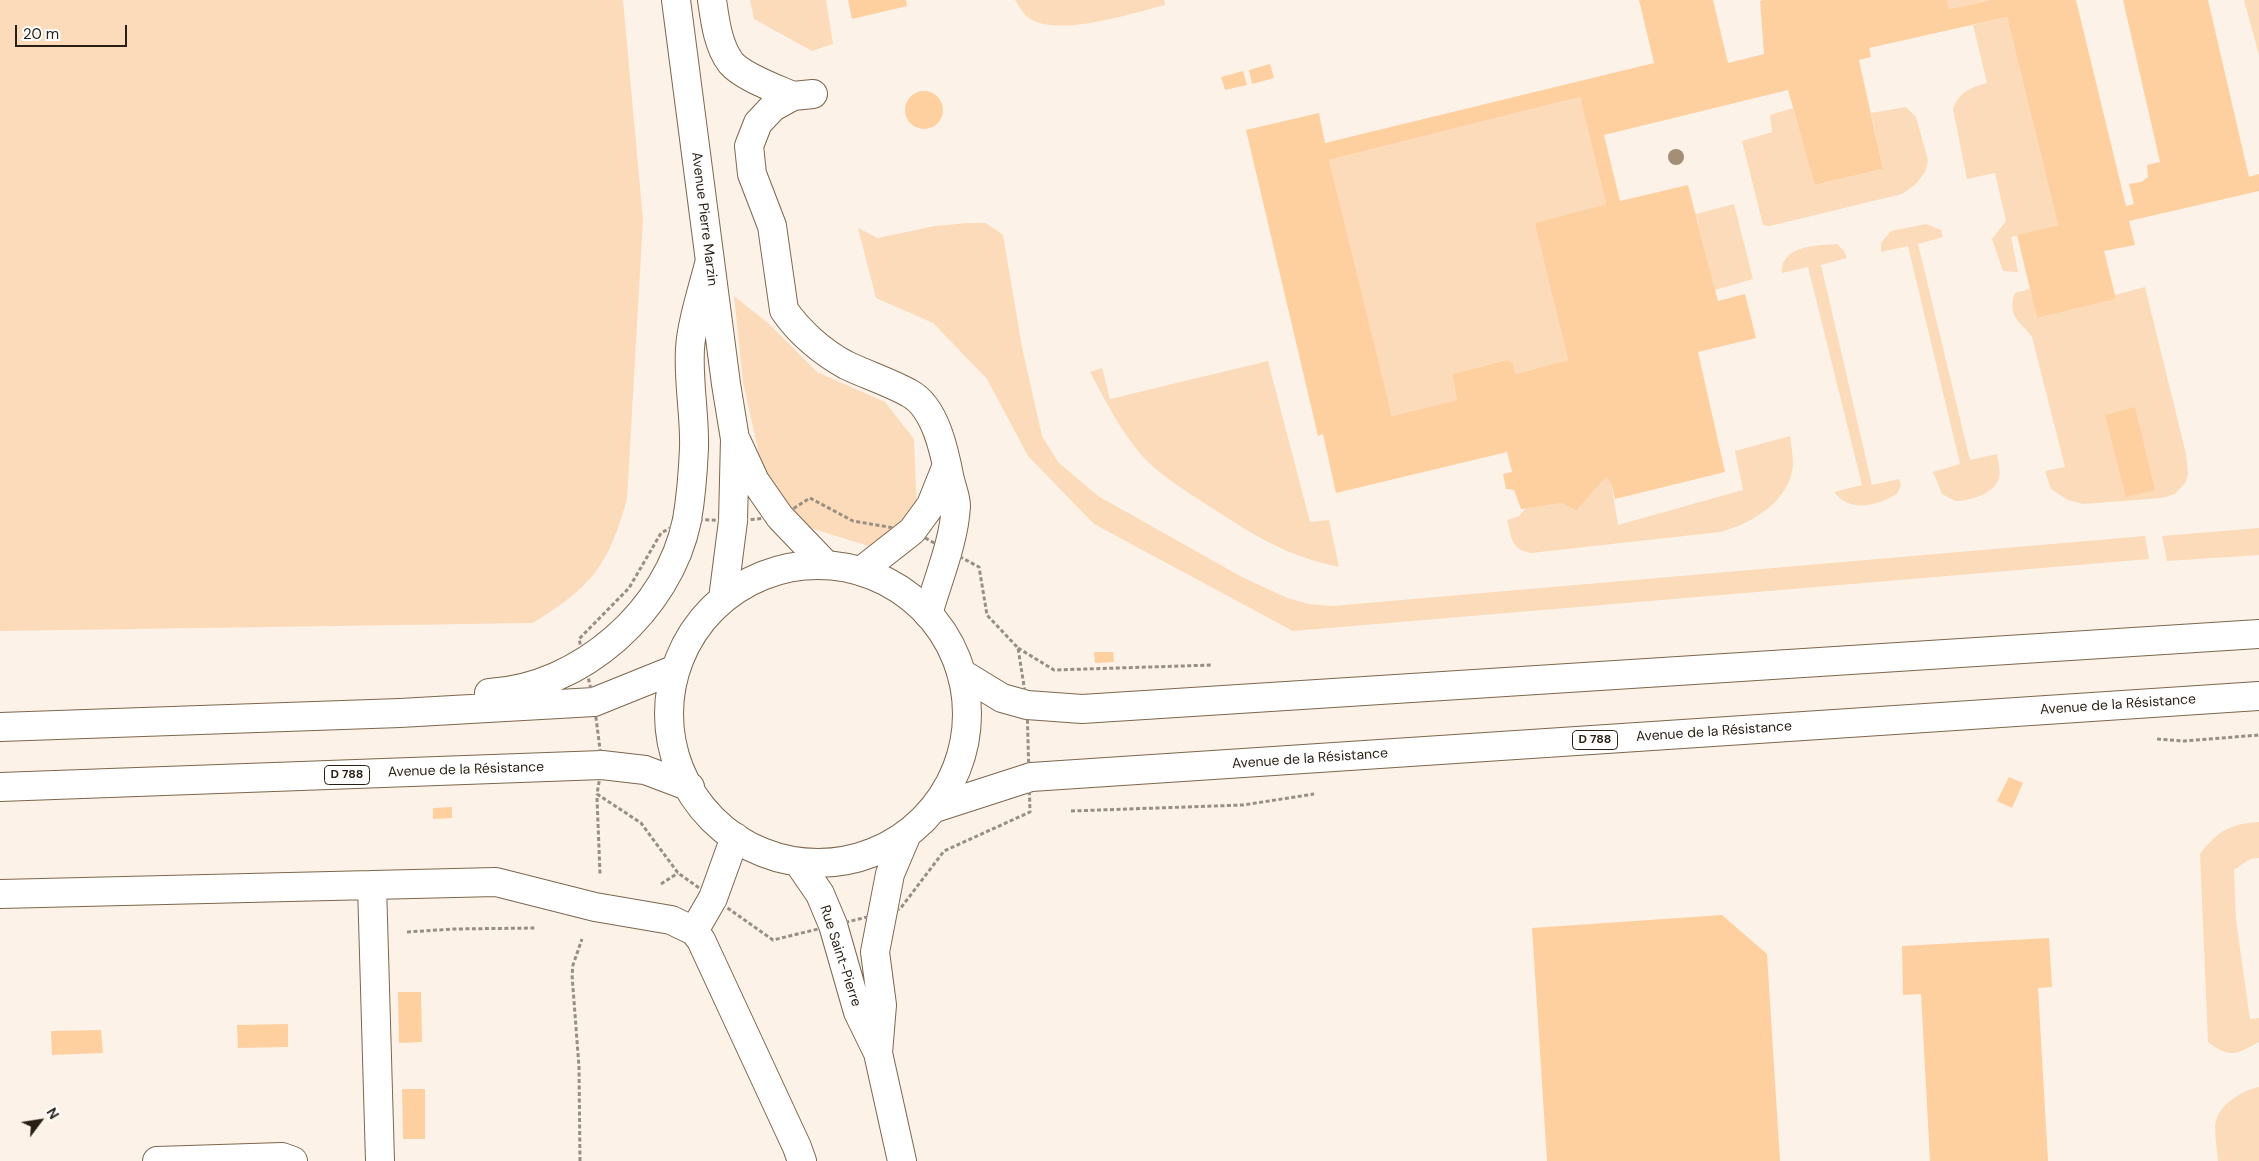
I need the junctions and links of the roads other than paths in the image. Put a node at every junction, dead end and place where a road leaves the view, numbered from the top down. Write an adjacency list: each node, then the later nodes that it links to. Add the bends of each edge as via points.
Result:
1 (676, 0): 3 (main road, Avenue Pierre Marzin)
2 (712, 0): 5 (main road, via 718,35 732,64 768,86 803,95 773,107 758,123 748,146 752,174 772,226 784,310 801,332 846,364 911,394 935,425)
3 (710, 260): 4 (main road, Avenue Pierre Marzin); 14 (main road, via 690,348 694,448 687,519 679,548 648,604 621,634 584,662 547,680 506,692 459,695)
4 (735, 438): 6 (main road, Avenue Pierre Marzin, via 756,481 780,517); 8 (main road, Avenue Pierre Marzin, via 733,521)
5 (947, 465): 7 (main road, via 931,505 912,531); 9 (main road, via 956,505 948,549)
6 (826, 565): 7 (main road); 8 (main road, via 769,573)
7 (861, 572): 9 (main road, via 897,588)
8 (723, 599): 11 (main road, via 699,625)
9 (928, 614): 12 (main road, via 953,652)
10 (2259, 634): 12 (main road, via 1082,709 1027,705 1002,698)
11 (676, 669): 14 (main road, via 594,702); 17 (main road, via 669,713 671,736)
12 (961, 673): 18 (main road, via 966,693 966,734 956,773)
13 (2259, 696): 18 (main road, Avenue de la Résistance / D 788, via 1031,777)
14 (400, 713): 15 (main road)
15 (0, 727)
16 (0, 787): 17 (main road, Avenue de la Résistance / D 788, via 602,766 645,770)
17 (690, 787): 20 (main road, via 710,816)
18 (935, 808): 19 (main road)
19 (907, 834): 21 (main road, via 855,859); 25 (main road, Rue Saint-Pierre, via 890,874 875,952 882,1005)
20 (735, 838): 21 (main road, via 765,853); 24 (main road, via 713,898)
21 (798, 862): 25 (main road, Rue Saint-Pierre, via 820,894 833,925 858,1012)
22 (372, 884): 23 (main road); 24 (main road, via 496,882 595,907 671,920); 28 (main road)
23 (0, 894)
24 (694, 931): 29 (main road)
25 (878, 1053): 30 (main road, Rue Saint-Pierre)
26 (157, 1161): 27 (main road, via 282,1157)
27 (293, 1161)
28 (380, 1161)
29 (802, 1161)
30 (902, 1161)

